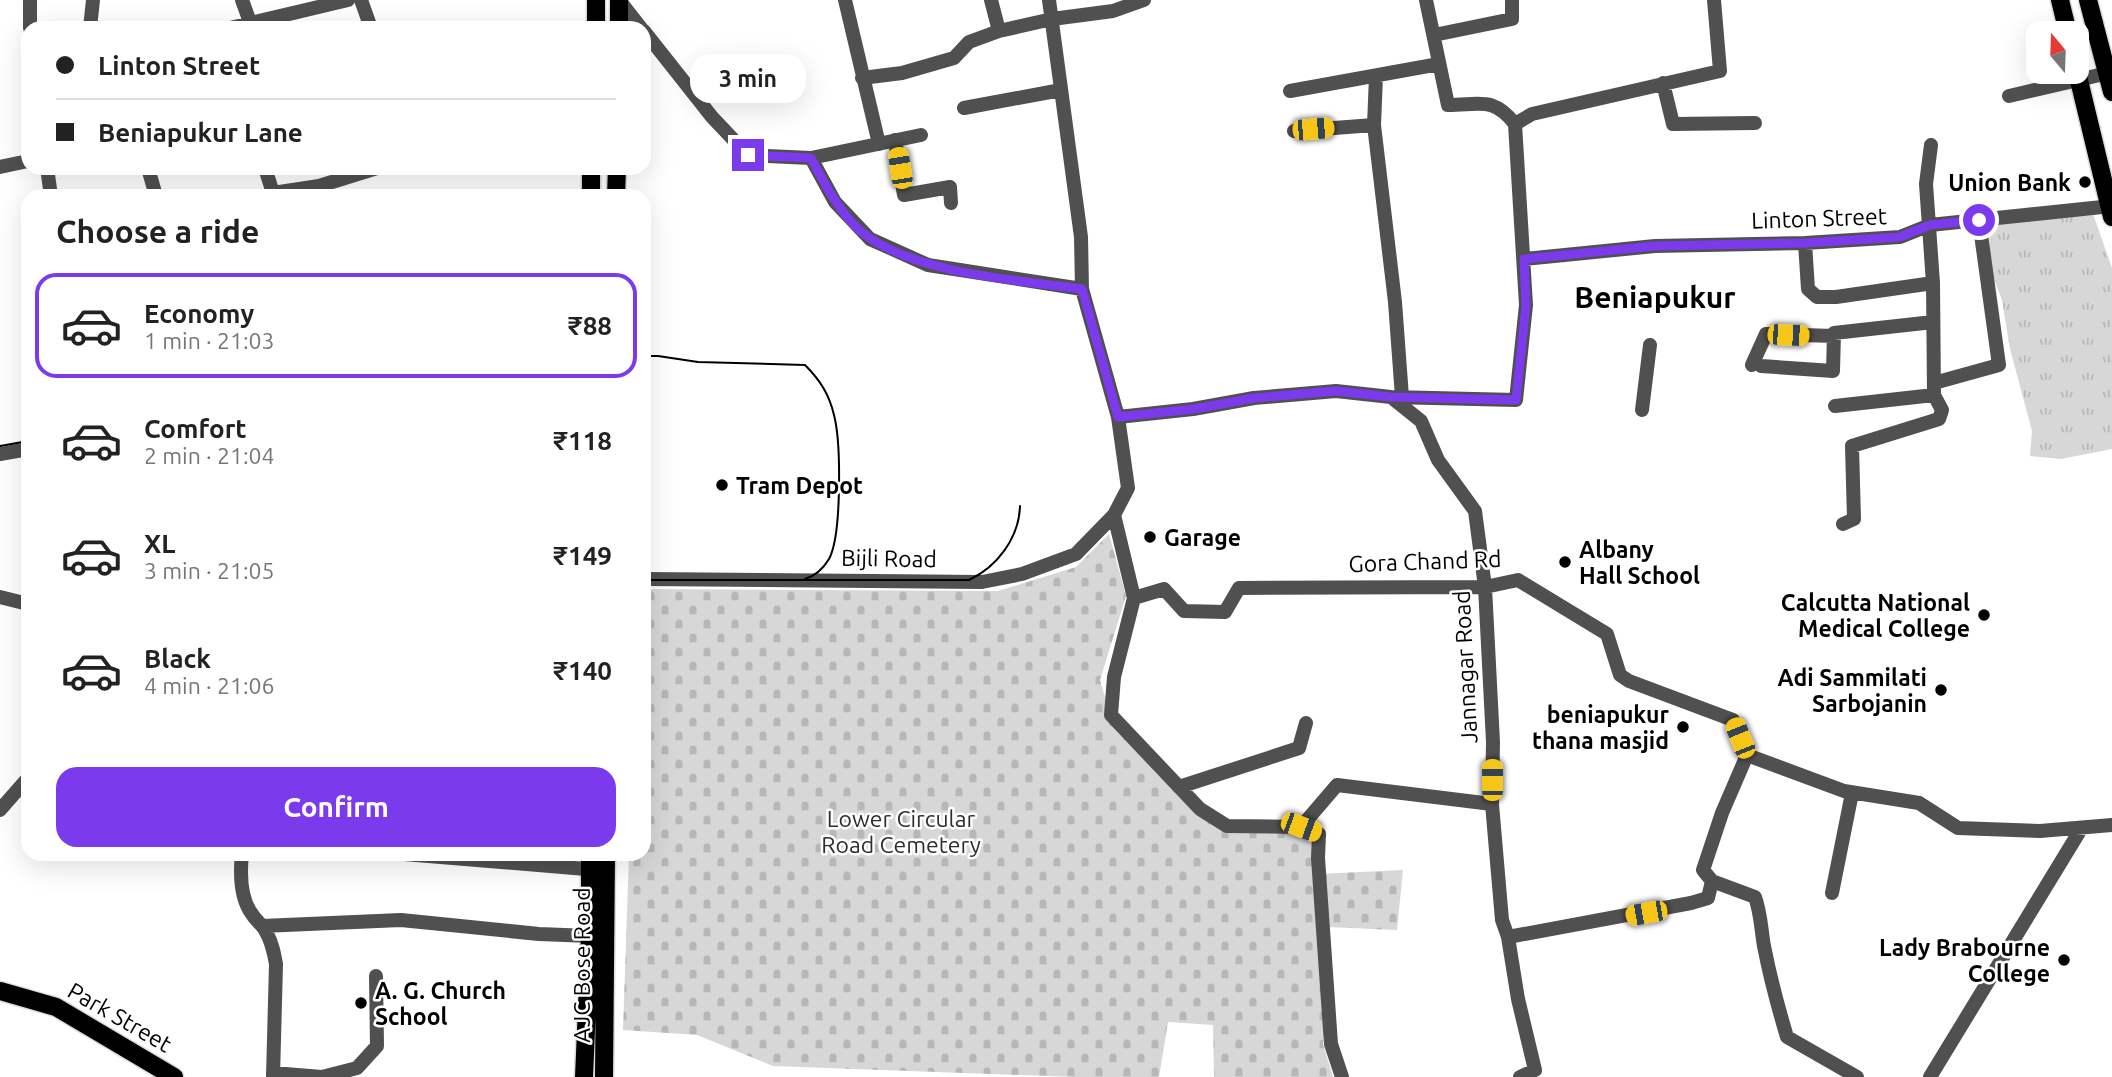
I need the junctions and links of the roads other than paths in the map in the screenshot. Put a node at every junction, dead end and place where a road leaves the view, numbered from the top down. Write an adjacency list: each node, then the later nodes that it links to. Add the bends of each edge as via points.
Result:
1 (30, 0): 18 (street)
2 (93, 0): 19 (street)
3 (242, 0): 20 (street)
4 (348, 0): 21 (street)
5 (361, 0): 22 (street)
6 (596, 0): 23 (main road)
7 (619, 0): 24 (main road); 25 (street)
8 (845, 0): 34 (street)
9 (991, 0): 27 (street)
10 (1049, 0): 17 (street)
11 (1144, 0): 17 (street, via 1113,10)
12 (1426, 0): 28 (street)
13 (1511, 0): 28 (street, via 1512,19)
14 (1714, 0): 35 (street, via 1720,71)
15 (2060, 0): 26 (main road)
16 (2088, 0): 31 (main road)
17 (1052, 19): 27 (street); 38 (street)
18 (30, 21)
19 (91, 21)
20 (250, 21)
21 (254, 21)
22 (368, 21)
23 (596, 21)
24 (619, 21)
25 (636, 21)
26 (2065, 21)
27 (999, 31): 34 (street, via 969,42 954,58 902,73)
28 (1434, 35): 30 (street)
29 (651, 40): 51 (street, via 748,155)
30 (1439, 64): 33 (street); 45 (street, via 1448,106 1492,104 1504,110)
31 (2110, 73): 32 (street); 40 (main road)
32 (2090, 75)
33 (1376, 76): 39 (street); 44 (street)
34 (862, 78): 49 (street)
35 (1663, 83): 43 (street, via 1673,124); 45 (street, via 1532,114)
36 (2050, 84): 41 (street)
37 (2080, 84): 57 (main road)
38 (1062, 90): 42 (street); 63 (street, via 1081,237)
39 (1290, 91)
40 (2112, 92)
41 (2008, 96)
42 (964, 107)
43 (1755, 123)
44 (1374, 124): 46 (street); 68 (street, via 1395,302)
45 (1514, 124): 61 (street)
46 (1294, 131)
47 (921, 135): 48 (street)
48 (895, 140): 49 (street); 56 (street, via 904,195 950,187)
49 (879, 144): 51 (street)
50 (1931, 145): 59 (street, via 1926,184)
51 (811, 158): 63 (street, via 835,202 870,239 928,265)
52 (21, 162): 53 (street)
53 (0, 167)
54 (354, 175): 55 (street)
55 (296, 189)
56 (951, 203)
57 (2111, 210): 58 (street, Linton Street)
58 (1979, 220): 59 (street, Linton Street); 67 (street, via 1999,365)
59 (1930, 225): 60 (street, Linton Street, via 1900,237); 62 (street)
60 (1805, 243): 61 (street, Linton Street, via 1655,246); 62 (street, via 1808,289 1817,297)
61 (1524, 259): 68 (street, via 1526,305 1516,400)
62 (1933, 284): 64 (street)
63 (1082, 289): 71 (street)
64 (1933, 322): 65 (street); 67 (street)
65 (1834, 336): 65 (street, via 1833,371 1757,365 1766,334)
66 (1650, 345): 70 (street)
67 (1934, 389): 69 (street); 75 (street, via 1942,410 1939,419 1852,446 1854,519)
68 (1396, 397): 71 (street, via 1336,391); 77 (street, Jannagar Road, via 1420,421 1438,460 1475,511)
69 (1835, 406)
70 (1643, 410)
71 (1118, 417): 74 (street, via 1128,488)
72 (21, 450): 73 (street)
73 (0, 454)
74 (1114, 515): 76 (street, Bijli Road, via 1076,554 1023,574 982,582); 79 (street)
75 (1843, 524)
76 (651, 579)
77 (1485, 587): 79 (street, Gora Chand Rd, via 1240,588 1224,612 1184,611 1164,589); 82 (street, Gora Chand Rd, via 1518,580 1607,634 1619,675 1733,720); 86 (street, Jannagar Road)
78 (0, 597): 80 (street)
79 (1134, 598): 84 (street, via 1114,677 1111,715)
80 (21, 602)
81 (1306, 723): 84 (street, via 1299,748)
82 (1747, 755): 85 (street); 94 (street, via 1703,870)
83 (21, 786): 87 (street)
84 (1179, 787): 89 (street, via 1200,809 1227,826)
85 (1852, 793): 90 (street, via 1919,803 1958,828); 95 (street)
86 (1492, 804): 89 (street, via 1337,785); 98 (street, Jannagar Road, via 1502,920)
87 (0, 810)
88 (2112, 825): 90 (street)
89 (1301, 827): 106 (street, via 1319,834 1331,1044)
90 (2081, 830): 109 (street)
91 (241, 861): 96 (street, via 245,897)
92 (573, 861): 93 (street)
93 (598, 862): 97 (main road); 105 (main road, AJC Bose Road)
94 (1712, 881): 98 (street, via 1707,898 1691,903); 108 (street, via 1755,897 1787,1037)
95 (1832, 893)
96 (262, 926): 97 (street, via 401,920); 102 (street, via 276,964)
97 (590, 936): 104 (main road)
98 (1508, 937): 101 (street, Jannagar Road)
99 (376, 976): 102 (street, via 377,1045 357,1068 323,1077)
100 (0, 990): 103 (main road, Park Street, via 56,1007)
101 (1536, 1073): 107 (street, Jannagar Road)
102 (273, 1075)
103 (174, 1077)
104 (584, 1077)
105 (604, 1077)
106 (1342, 1077)
107 (1520, 1077)
108 (1857, 1077)
109 (1930, 1077)

